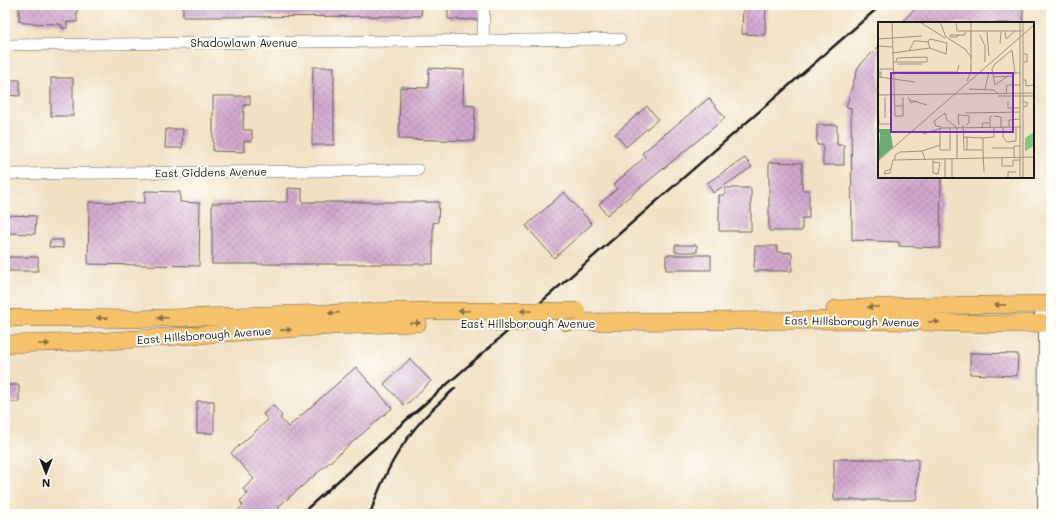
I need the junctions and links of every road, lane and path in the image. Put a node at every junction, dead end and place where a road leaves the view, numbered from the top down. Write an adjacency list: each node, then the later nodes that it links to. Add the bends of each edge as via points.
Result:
1 (484, 5): 3 (street)
2 (620, 39): 3 (street, Shadowlawn Avenue)
3 (483, 41): 4 (street, Shadowlawn Avenue)
4 (5, 44)
5 (418, 170): 6 (street, East Giddens Avenue)
6 (5, 174)
7 (1045, 304): 9 (main road, East Hillsborough Avenue, one-way to 9); 11 (street)
8 (499, 317): 9 (main road, East Hillsborough Avenue, bridge); 10 (main road, East Hillsborough Avenue, one-way to 10, via 399,311 132,319); 12 (main road, East Hillsborough Avenue, one-way to 8, via 120,341)
9 (572, 317): 11 (main road, East Hillsborough Avenue, one-way to 11)
10 (5, 318)
11 (1049, 323): 13 (street)
12 (5, 344)
13 (1045, 514)

